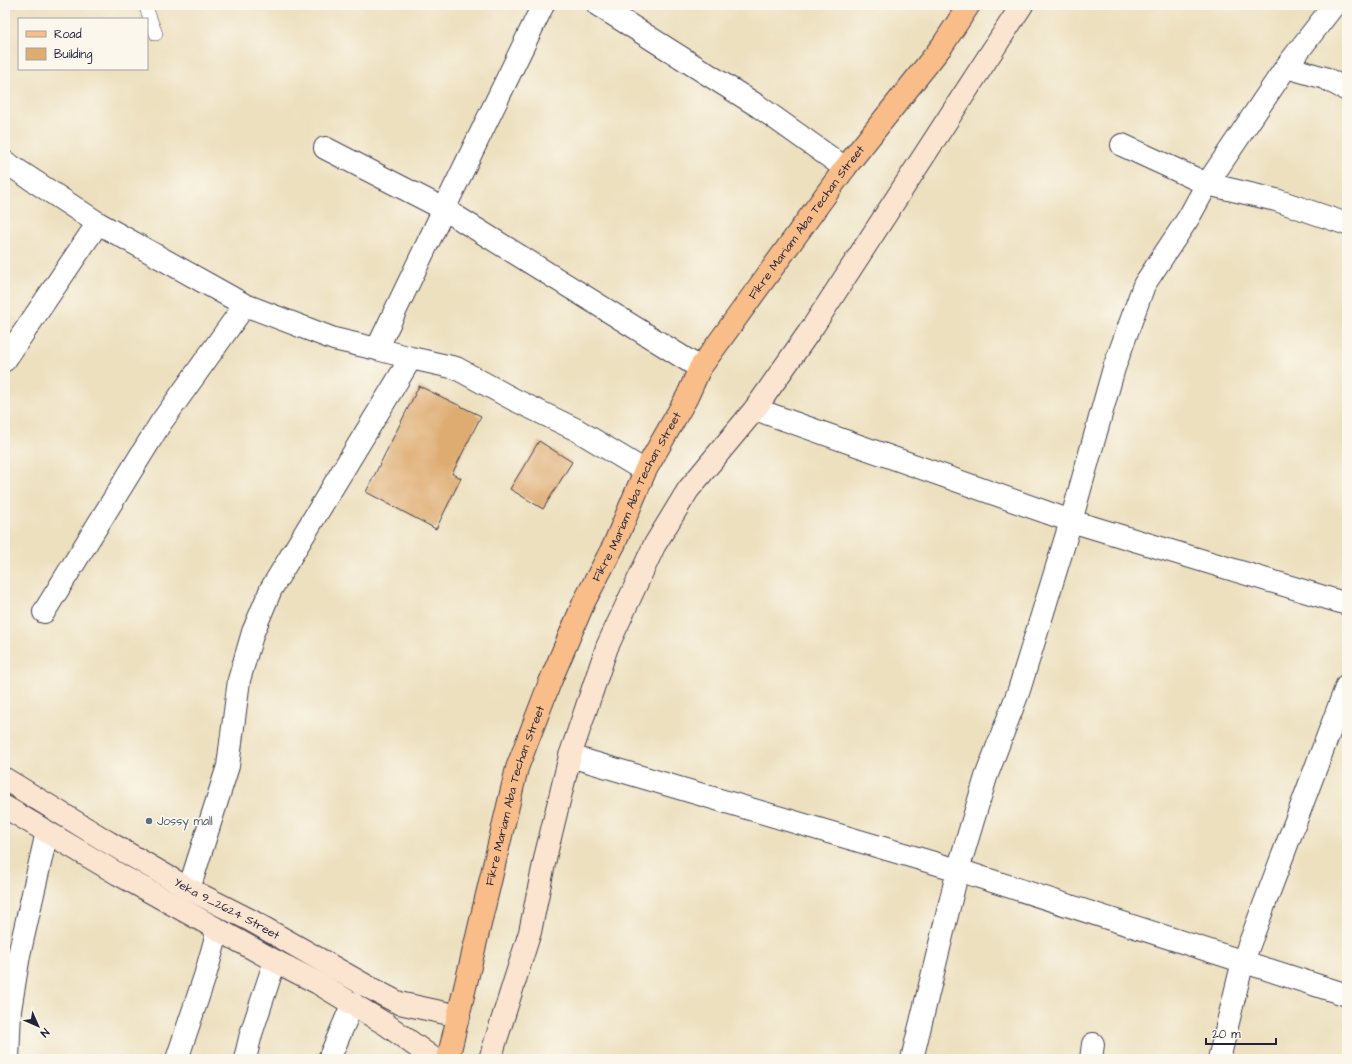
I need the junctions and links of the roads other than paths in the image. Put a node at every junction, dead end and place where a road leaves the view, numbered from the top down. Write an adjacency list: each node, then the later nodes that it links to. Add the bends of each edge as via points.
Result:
1 (145, 5): 7 (lane)
2 (543, 5): 15 (street)
3 (598, 5): 13 (street, via 758,106)
4 (969, 5): 13 (main road, Fikre Mariam Aba Techan Street, via 942,46)
5 (1022, 5): 23 (street, via 814,325)
6 (1334, 5): 8 (street)
7 (156, 34)
8 (1286, 67): 9 (street, via 1325,78); 14 (street)
9 (1347, 90)
10 (1122, 145): 14 (street)
11 (325, 148): 15 (street)
12 (5, 162): 16 (street)
13 (845, 168): 22 (main road, Fikre Mariam Aba Techan Street)
14 (1207, 184): 17 (street, via 1276,200); 25 (street, via 1189,217 1144,285 1114,368)
15 (444, 208): 19 (street); 22 (street)
16 (98, 223): 18 (street); 21 (street)
17 (1347, 224)
18 (245, 305): 19 (street, via 334,339); 27 (street, via 160,424)
19 (377, 349): 20 (street)
20 (411, 358): 24 (street, via 456,368 577,430); 34 (street, via 271,589 239,680 228,766)
21 (5, 360)
22 (700, 368): 24 (main road, Fikre Mariam Aba Techan Street, via 687,397)
23 (755, 409): 25 (street); 29 (street, via 688,490 654,546 607,647)
24 (645, 471): 41 (main road, Fikre Mariam Aba Techan Street, via 614,545 584,602 517,768)
25 (1071, 521): 26 (street); 33 (street, via 1019,690 986,777)
26 (1347, 604)
27 (44, 612)
28 (1347, 685): 37 (street)
29 (570, 756): 33 (street); 49 (street, via 530,932)
30 (5, 779): 34 (street, Yeka 9_2624 Street)
31 (5, 807): 32 (street, Yeka 9_2624 Street)
32 (47, 832): 35 (street, Yeka 9_2624 Street); 43 (street, via 19,955 10,1010)
33 (958, 870): 37 (street); 50 (street)
34 (189, 889): 40 (street, Yeka 9_2624 Street)
35 (218, 930): 36 (street, Yeka 9_2624 Street); 44 (street)
36 (275, 961): 39 (street, Yeka 9_2624 Street); 45 (street)
37 (1243, 961): 38 (street); 51 (street)
38 (1347, 995)
39 (353, 1003): 42 (street, Yeka 9_2624 Street); 46 (street)
40 (399, 1003): 41 (street, Yeka 9_2624 Street); 42 (street)
41 (459, 1016): 48 (main road, Fikre Mariam Aba Techan Street)
42 (387, 1024): 47 (street, Yeka 9_2624 Street)
43 (8, 1059)
44 (177, 1059)
45 (245, 1059)
46 (329, 1059)
47 (434, 1059)
48 (448, 1059)
49 (490, 1059)
50 (912, 1059)
51 (1219, 1059)

